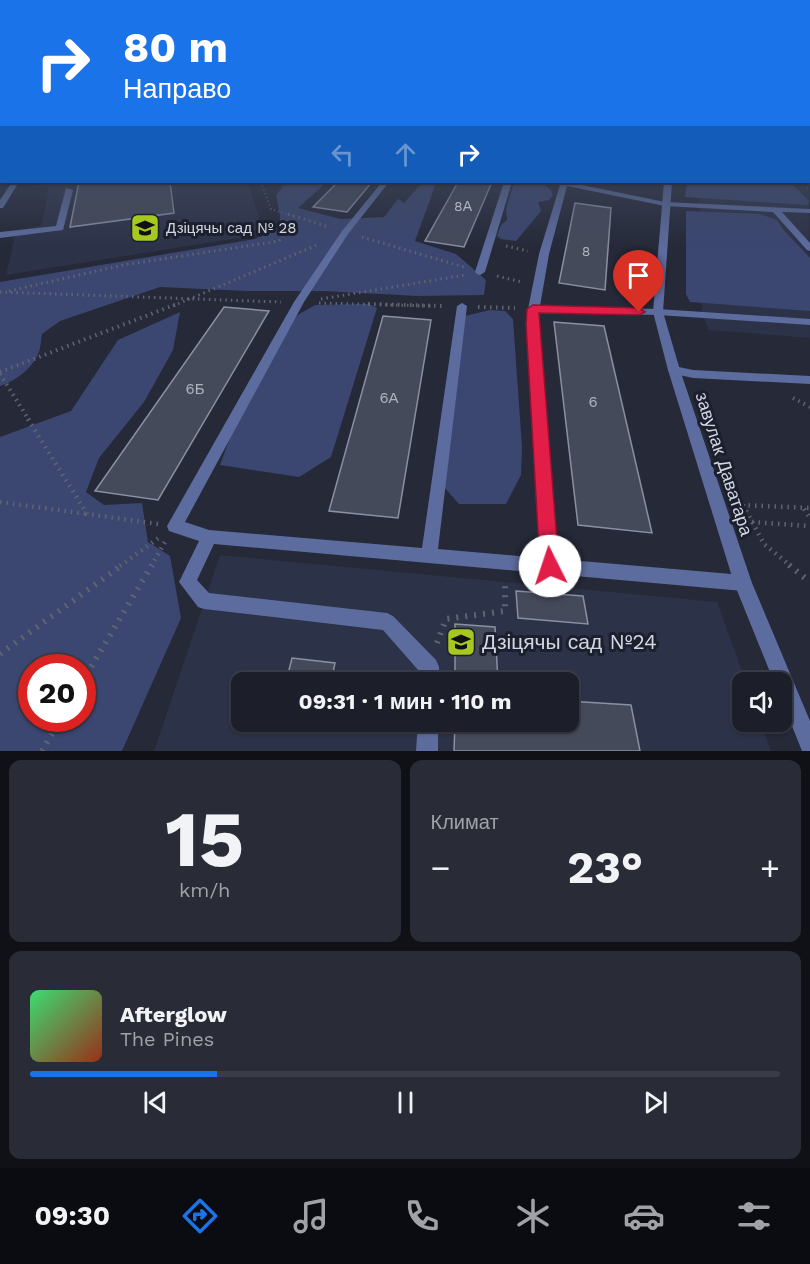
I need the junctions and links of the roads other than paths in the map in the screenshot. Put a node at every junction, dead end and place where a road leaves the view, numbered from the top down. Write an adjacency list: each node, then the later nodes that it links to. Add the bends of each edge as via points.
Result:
1 (14, 183): 9 (street)
2 (384, 183): 21 (street, via 299,302 175,526)
3 (508, 183): 14 (street)
4 (562, 183): 16 (street)
5 (567, 183): 8 (street)
6 (668, 183): 8 (street, завулак Даватара)
7 (69, 190): 12 (street, via 60,228)
8 (665, 204): 10 (street); 17 (street, завулак Даватара)
9 (0, 206)
10 (776, 210): 11 (street); 13 (street)
11 (810, 211)
12 (0, 236)
13 (810, 248)
14 (480, 272)
15 (462, 306): 22 (street)
16 (533, 309): 17 (street); 23 (street)
17 (658, 312): 18 (street); 19 (street, завулак Даватара)
18 (810, 322)
19 (674, 370): 20 (street); 24 (street, завулак Даватара)
20 (810, 380)
21 (209, 537): 22 (street); 25 (street, via 188,582 204,601 387,622)
22 (429, 556): 23 (street)
23 (550, 566): 24 (street)
24 (743, 583): 27 (street, завулак Даватара)
25 (427, 672)
26 (428, 732): 28 (street)
27 (810, 747)
28 (427, 751)

